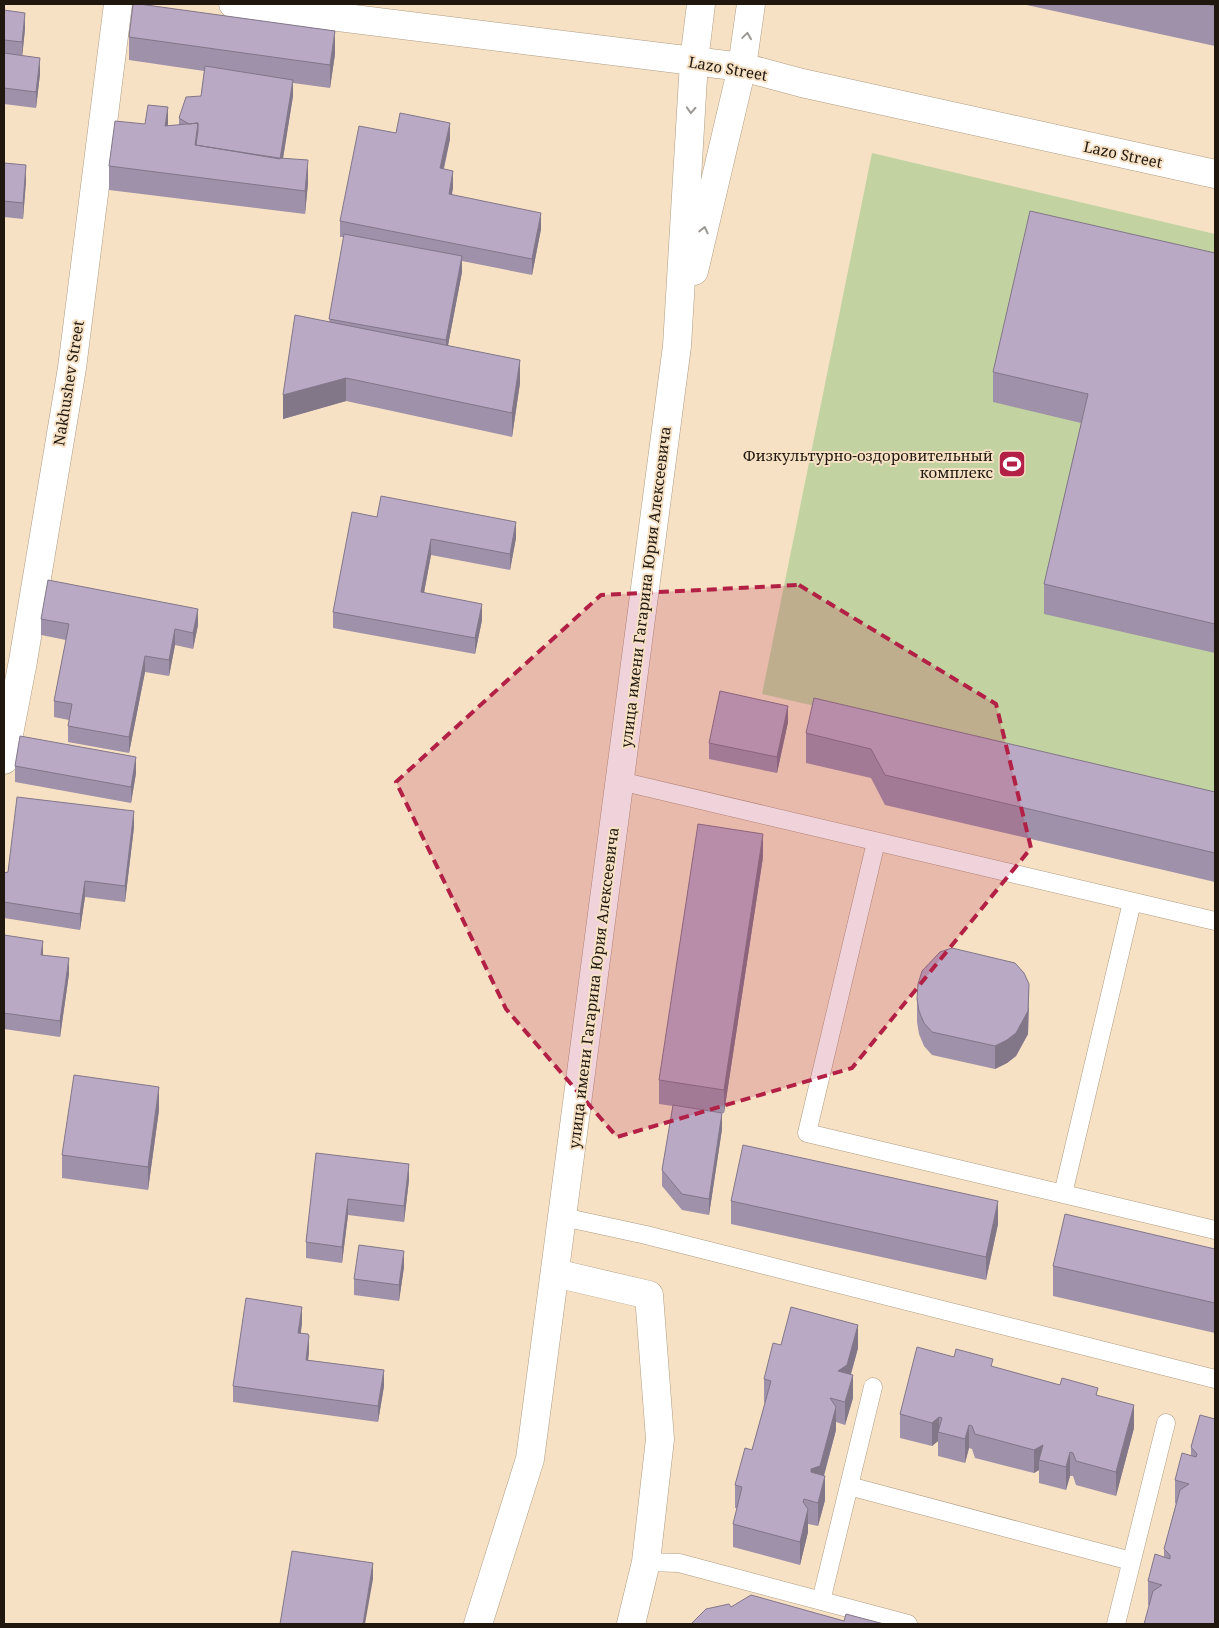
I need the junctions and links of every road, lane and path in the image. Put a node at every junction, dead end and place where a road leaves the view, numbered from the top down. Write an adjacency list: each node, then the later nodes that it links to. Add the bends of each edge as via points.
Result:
1 (118, 4): 9 (street, Nakhushev Street, via 72,368)
2 (233, 4): 5 (street, Lazo Street)
3 (702, 4): 5 (street, улица имени Гагарина Юрия Алексеевича)
4 (751, 4): 6 (street, улица имени Гагарина Юрия Алексеевича, one-way to 4)
5 (694, 61): 6 (street, Lazo Street); 8 (street, улица имени Гагарина Юрия Алексеевича, one-way to 8)
6 (742, 68): 7 (street, Lazo Street); 8 (street, улица имени Гагарина Юрия Алексеевича, one-way to 6)
7 (1215, 174)
8 (677, 346): 10 (street, улица имени Гагарина Юрия Алексеевича)
9 (4, 760)
10 (620, 781): 11 (lane); 15 (street, улица имени Гагарина Юрия Алексеевича)
11 (876, 842): 12 (lane); 14 (lane, via 807,1134)
12 (1132, 902): 13 (lane); 14 (lane)
13 (1215, 922)
14 (1063, 1194): 16 (lane)
15 (562, 1217): 17 (street, улица имени Гагарина Юрия Алексеевича); 18 (lane, via 656,1237)
16 (1215, 1230)
17 (555, 1272): 23 (street, via 649,1295 660,1439); 25 (street, улица имени Гагарина Юрия Алексеевича, via 530,1459)
18 (1215, 1379)
19 (873, 1386): 21 (lane)
20 (1166, 1423): 22 (lane)
21 (849, 1486): 22 (lane); 24 (lane)
22 (1132, 1561): 28 (lane)
23 (646, 1562): 24 (lane, via 679,1563); 26 (street)
24 (821, 1601): 27 (lane)
25 (478, 1624)
26 (631, 1624)
27 (908, 1624)
28 (1116, 1624)

